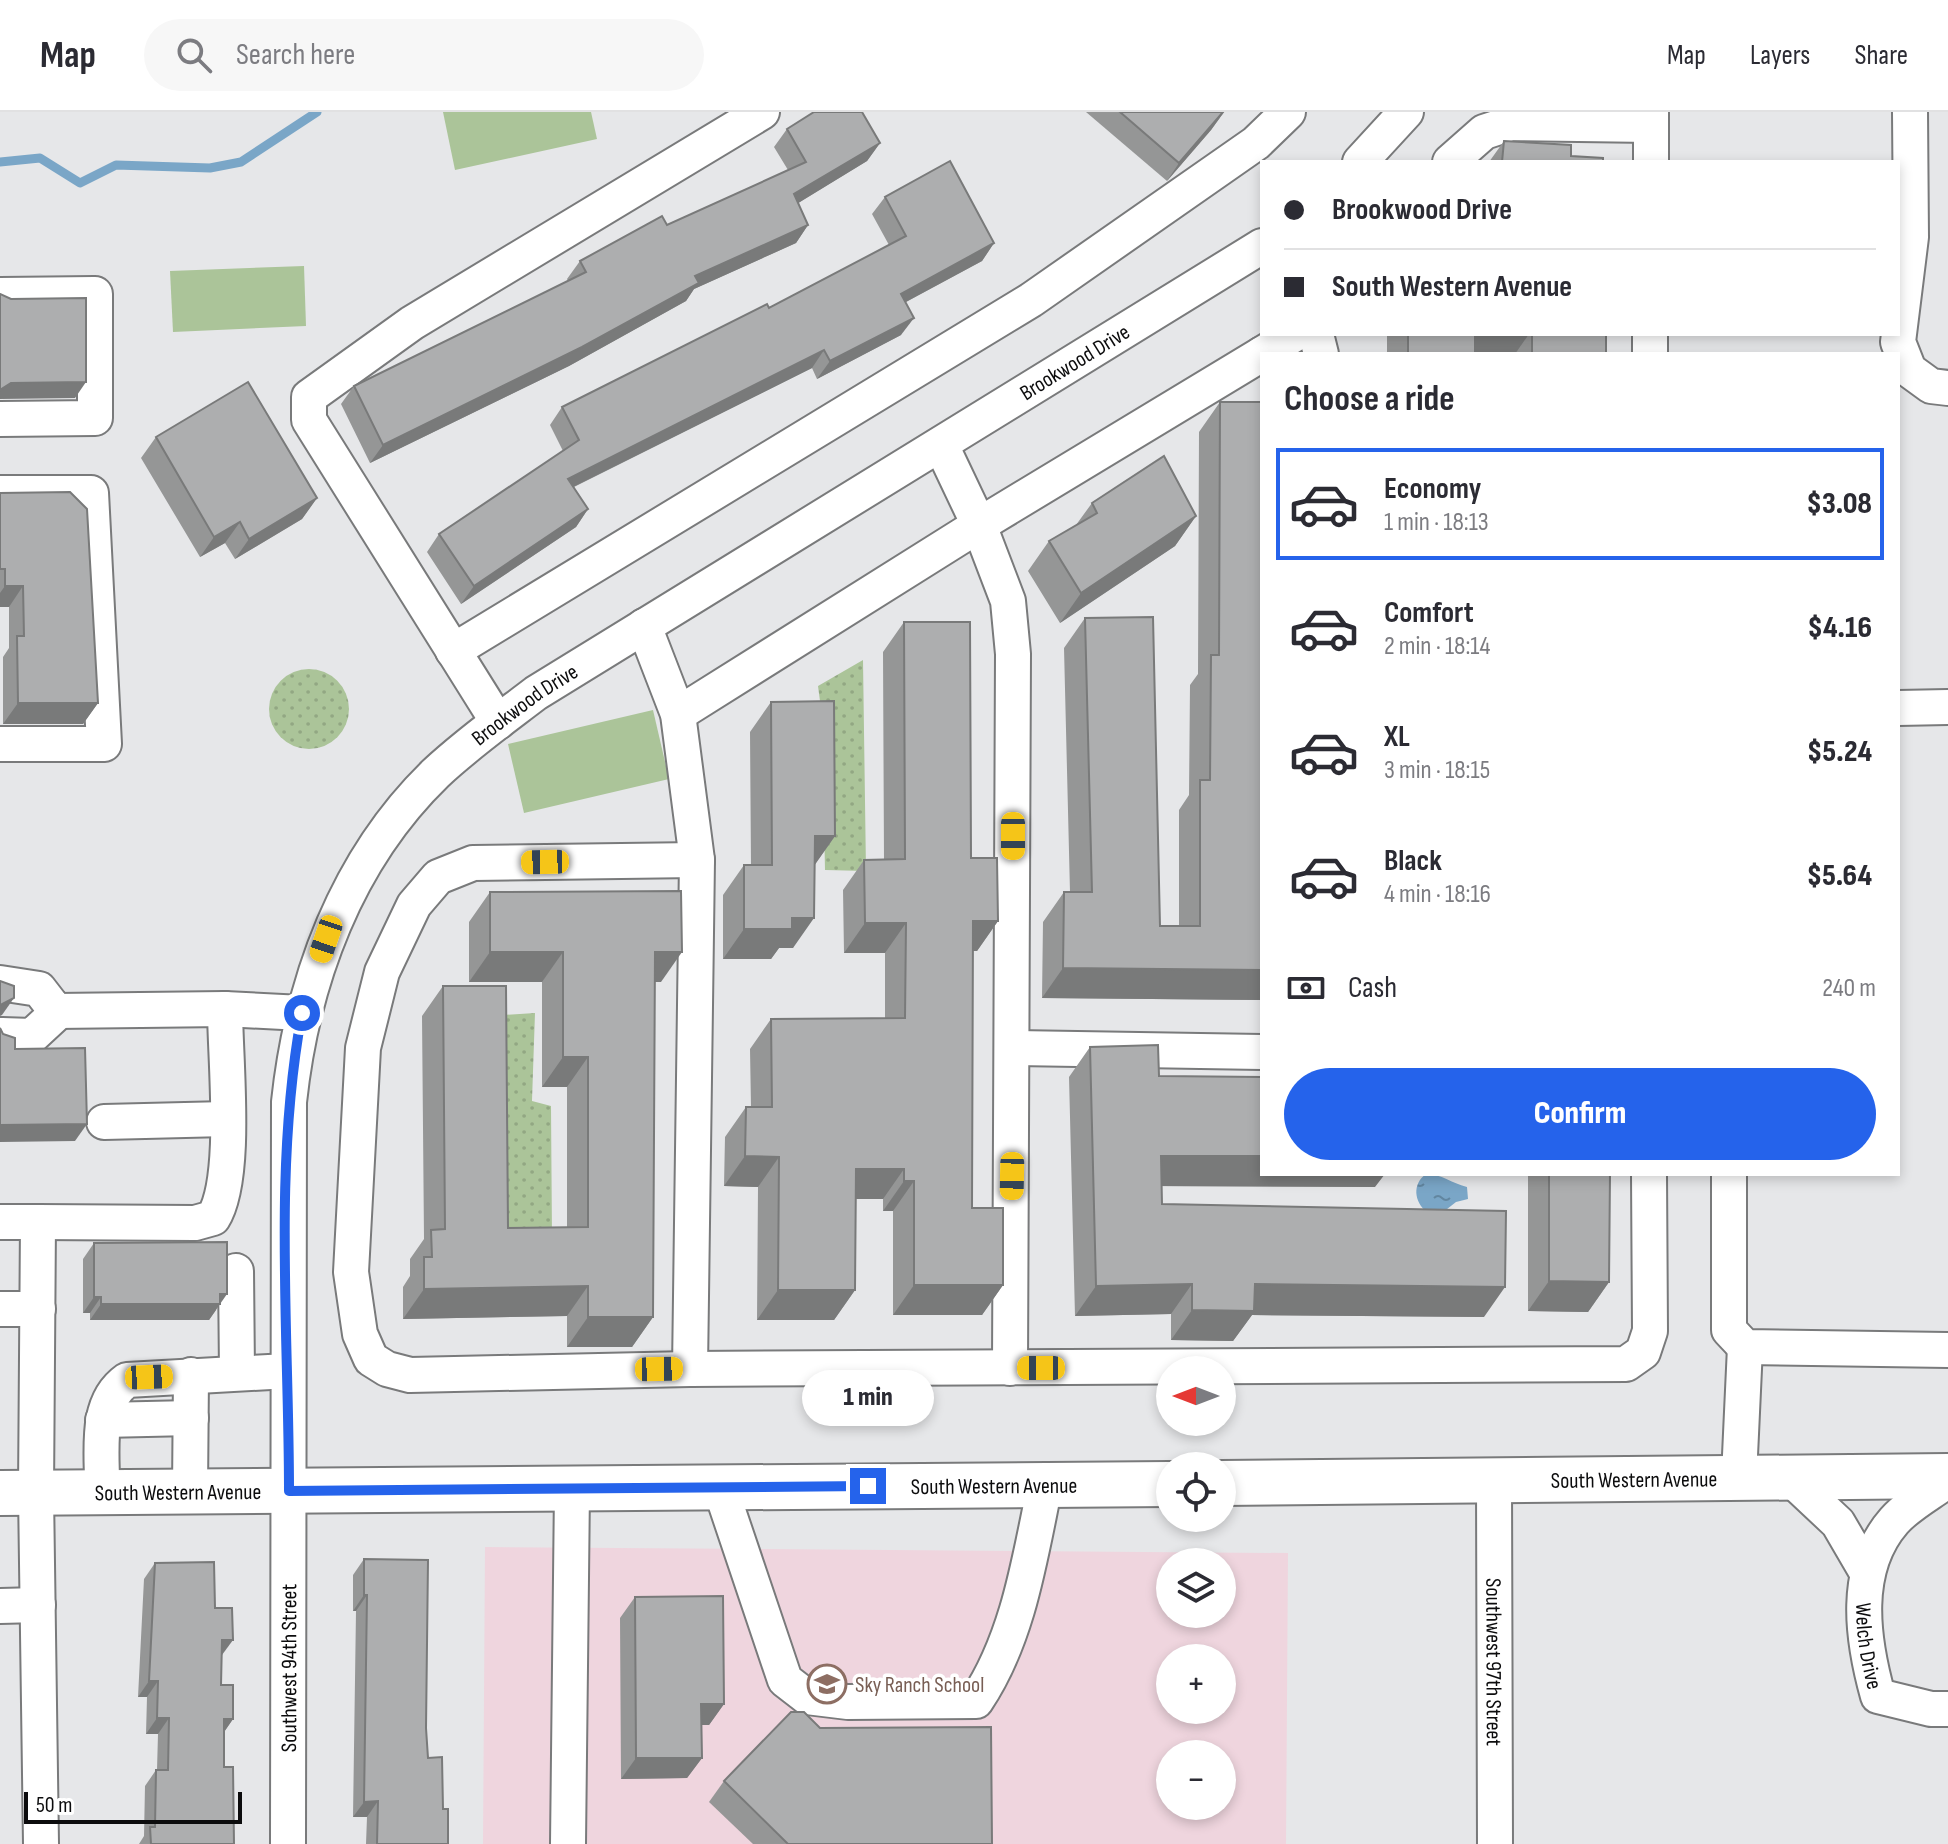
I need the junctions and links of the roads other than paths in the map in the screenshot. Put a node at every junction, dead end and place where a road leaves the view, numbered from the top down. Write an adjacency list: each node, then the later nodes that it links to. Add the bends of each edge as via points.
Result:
1 (762, 112): 22 (street, via 412,323 309,397 309,420)
2 (1288, 112): 22 (street, via 1256,143 1031,300)
3 (1406, 112): 6 (street)
4 (1910, 112): 11 (street, via 1911,237)
5 (1651, 118): 7 (street, via 1511,123 1484,132); 8 (street)
6 (1362, 160)
7 (1452, 160)
8 (1651, 160)
9 (1260, 250): 18 (street, Brookwood Drive)
10 (0, 295): 17 (street, via 95,294 95,418)
11 (1900, 326)
12 (1292, 336): 13 (street)
13 (1265, 352)
14 (1900, 352): 16 (street, via 1921,381)
15 (1260, 355): 20 (street)
16 (1948, 388)
17 (0, 419)
18 (941, 445): 20 (street); 21 (street, Brookwood Drive)
19 (0, 493): 27 (street, via 91,493 104,744)
20 (979, 525): 25 (street); 34 (street, via 1008,601 1013,654)
21 (644, 626): 25 (street); 26 (street, Brookwood Drive)
22 (453, 651): 26 (street)
23 (1948, 707): 24 (street)
24 (1900, 708)
25 (678, 714): 28 (street)
26 (498, 722): 32 (street, Brookwood Drive, via 435,774 374,850 326,939)
27 (0, 744)
28 (697, 860): 48 (street); 48 (street, via 473,863 438,877 414,905 382,972 363,1048 351,1272 360,1334 371,1359 387,1369 410,1375)
29 (0, 983): 31 (street, via 39,989)
30 (225, 1009): 31 (street); 32 (street); 36 (street)
31 (59, 1011): 33 (street, via 32,1036)
32 (302, 1013): 49 (street, Brookwood Drive, via 289,1102)
33 (2, 1035)
34 (1013, 1048): 35 (street); 47 (street)
35 (1260, 1052)
36 (226, 1119): 37 (street); 41 (street, via 222,1204 213,1218 195,1223)
37 (104, 1122)
38 (1649, 1176): 47 (street, via 1650,1331 1643,1352 1626,1364)
39 (1729, 1176): 45 (street, via 1729,1330)
40 (0, 1222): 41 (street)
41 (38, 1222): 44 (street)
42 (236, 1271): 50 (street)
43 (0, 1309): 44 (street)
44 (38, 1309): 66 (street)
45 (1745, 1347): 46 (street); 54 (street)
46 (1948, 1350)
47 (1010, 1368): 48 (street)
48 (690, 1369)
49 (288, 1371): 50 (street); 64 (street, Brookwood Drive)
50 (237, 1373): 51 (street)
51 (191, 1375): 52 (street); 53 (street, via 127,1380 104,1405)
52 (191, 1418): 53 (street); 63 (street)
53 (103, 1420): 65 (street)
54 (1739, 1477): 55 (main road, South Western Avenue); 57 (main road, South Western Avenue)
55 (1789, 1477): 56 (main road, South Western Avenue); 67 (street, Welch Drive, via 1838,1523)
56 (1948, 1478): 67 (street, Welch Drive, via 1895,1519)
57 (1494, 1480): 58 (main road, South Western Avenue); 74 (street, Southwest 97th Street)
58 (1236, 1483)
59 (1156, 1484): 60 (main road, South Western Avenue)
60 (1045, 1485): 61 (main road, South Western Avenue); 61 (street, via 1024,1583 993,1675 976,1701 949,1704 807,1697 785,1680)
61 (720, 1487): 62 (main road, South Western Avenue)
62 (572, 1489): 64 (main road, South Western Avenue); 73 (street)
63 (190, 1491): 64 (main road, South Western Avenue); 65 (main road, South Western Avenue)
64 (289, 1491): 72 (street, Southwest 94th Street)
65 (102, 1492): 66 (main road, South Western Avenue)
66 (18, 1493): 68 (street)
67 (1866, 1571): 70 (street, Welch Drive, via 1865,1650 1878,1696)
68 (38, 1605): 69 (street); 71 (street)
69 (0, 1606)
70 (1948, 1709)
71 (41, 1844)
72 (288, 1844)
73 (568, 1844)
74 (1495, 1844)

